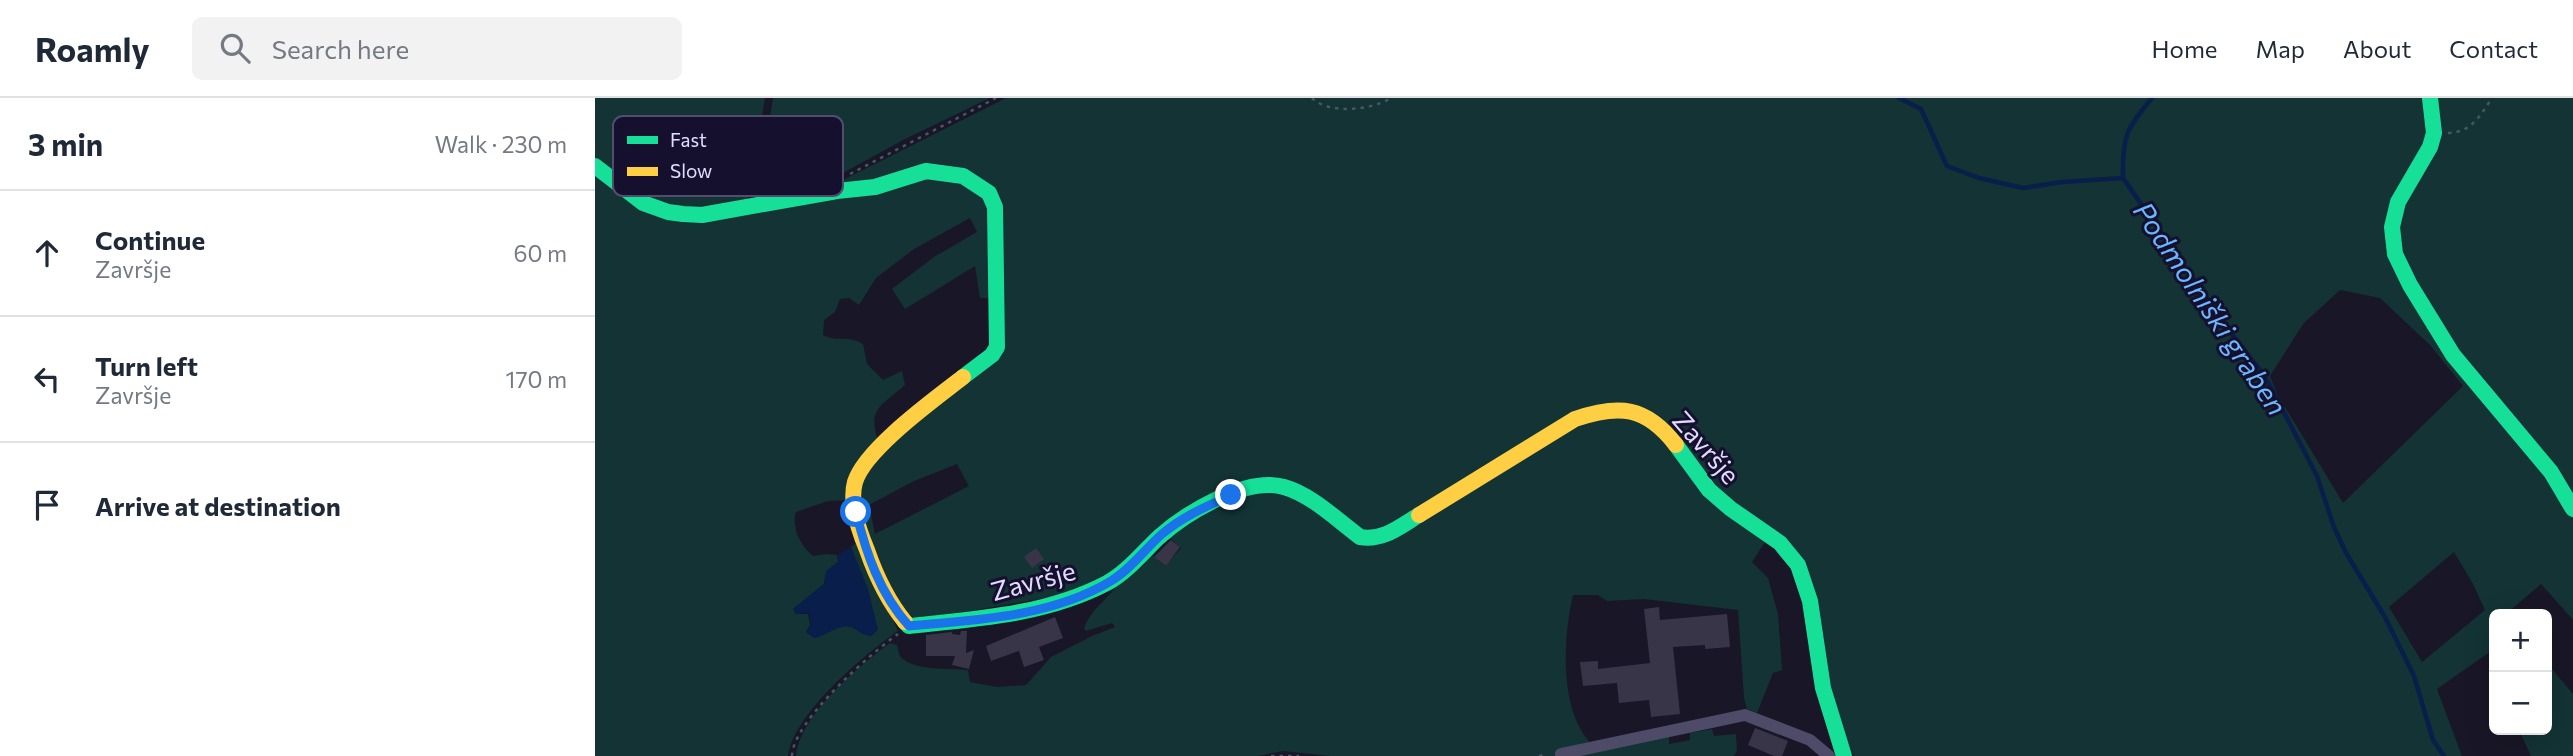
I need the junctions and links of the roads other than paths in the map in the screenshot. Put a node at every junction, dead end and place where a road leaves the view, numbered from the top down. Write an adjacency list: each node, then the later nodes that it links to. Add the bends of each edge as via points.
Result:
1 (2430, 98): 7 (street, via 2434,133 2398,202 2392,227 2395,254 2453,355 2551,472)
2 (595, 166): 3 (street, Završje)
3 (613, 181)
4 (843, 190): 10 (street, Završje, via 875,187 926,171 945,172 963,176 989,193 995,206 997,346 992,355 883,445 863,465 855,481 863,541 884,592 909,626 988,618 1065,602 1112,580 1195,512 1250,487 1286,487 1360,537 1384,536 1575,419 1629,410 1659,426 1710,492 1784,545 1798,563 1811,600 1824,699)
5 (631, 196): 6 (street, Završje, via 655,211 687,215)
6 (809, 196)
7 (2573, 509)
8 (1561, 754): 9 (street, via 1745,715 1810,740)
9 (1829, 756)
10 (1845, 756)

